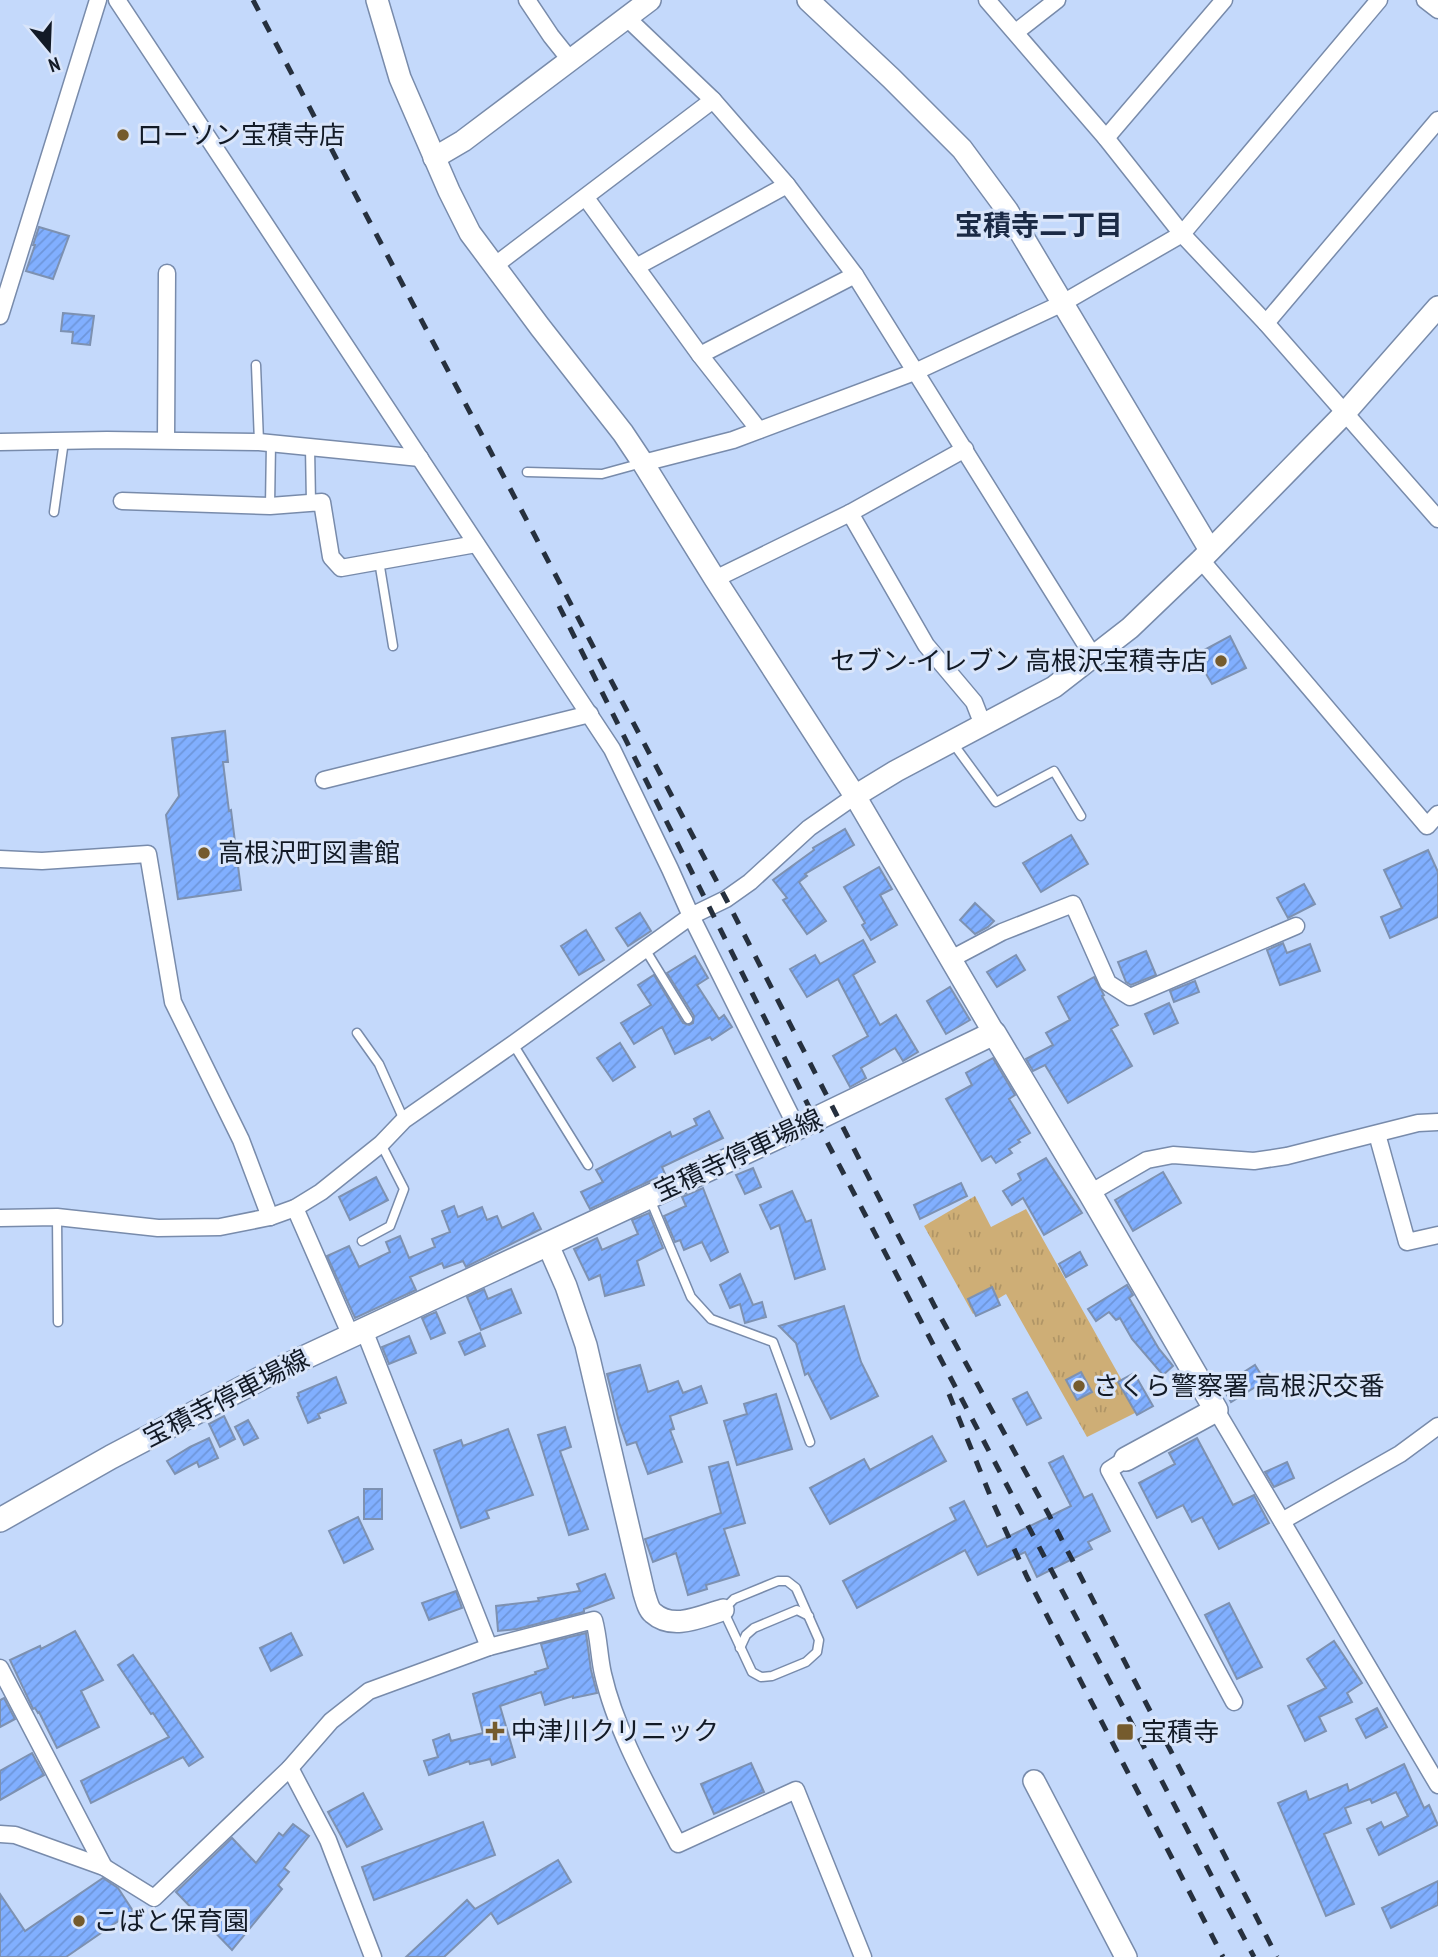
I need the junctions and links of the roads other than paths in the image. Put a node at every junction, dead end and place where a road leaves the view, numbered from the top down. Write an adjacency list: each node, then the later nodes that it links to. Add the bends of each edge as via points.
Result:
1 (98, 0): 28 (street)
2 (117, 0): 42 (street)
3 (377, 0): 19 (street, via 400,78)
4 (527, 0): 15 (street)
5 (650, 0): 13 (street)
6 (808, 0): 27 (street, via 962,149 1007,210)
7 (987, 0): 14 (street)
8 (1057, 0): 14 (street)
9 (1224, 0): 18 (street)
10 (1379, 0): 22 (street)
11 (1425, 0): 12 (street)
12 (1438, 10)
13 (627, 18): 15 (street); 16 (street)
14 (1016, 32): 18 (street)
15 (571, 61): 19 (street)
16 (713, 100): 20 (street); 21 (street)
17 (1438, 120): 30 (street)
18 (1107, 138): 22 (street)
19 (434, 158): 23 (street, via 470,233)
20 (787, 185): 24 (street); 26 (street)
21 (586, 198): 23 (street); 24 (street)
22 (1182, 234): 27 (street); 30 (street)
23 (494, 266): 43 (street)
24 (636, 267): 31 (street)
25 (167, 273): 36 (street)
26 (855, 275): 31 (street); 33 (street)
27 (1061, 304): 33 (street); 52 (street)
28 (0, 316)
29 (1434, 317): 34 (street)
30 (1266, 323): 34 (street)
31 (700, 355): 35 (street)
32 (256, 365): 39 (lane)
33 (917, 371): 35 (street); 41 (street)
34 (1344, 414): 50 (street); 52 (street)
35 (759, 430): 43 (street)
36 (166, 440): 37 (street); 39 (street)
37 (64, 441): 38 (street); 48 (lane)
38 (0, 442)
39 (265, 442): 40 (street); 47 (lane)
40 (310, 447): 42 (street); 46 (lane)
41 (965, 449): 49 (street); 56 (street)
42 (420, 458): 51 (street)
43 (643, 463): 44 (lane, via 601,474); 54 (street)
44 (527, 472)
45 (122, 501): 47 (street)
46 (311, 503): 47 (street); 53 (street, via 322,502 331,557 341,568)
47 (270, 506)
48 (54, 512)
49 (850, 513): 54 (street); 58 (street, via 926,645 974,702)
50 (1438, 519)
51 (476, 544): 53 (street); 57 (street)
52 (1205, 555): 56 (street, via 1130,628); 62 (street, via 1427,826)
53 (379, 561): 55 (lane)
54 (715, 579): 61 (street)
55 (393, 646)
56 (1093, 656): 58 (street, via 1054,687)
57 (590, 714): 60 (street); 65 (street, via 618,761)
58 (983, 725): 59 (street)
59 (952, 741): 61 (street); 63 (lane, via 996,802 1054,771)
60 (324, 780)
61 (855, 796): 65 (street, via 809,828 726,899); 68 (street)
62 (1438, 814)
63 (1081, 816)
64 (0, 859): 83 (street, via 148,854 173,1002 241,1140)
65 (691, 916): 67 (street); 75 (street)
66 (1296, 926): 68 (street, via 1130,997 1108,983 1073,904 1002,932)
67 (645, 949): 69 (lane); 72 (street)
68 (951, 959): 71 (street)
69 (688, 1019)
70 (357, 1033): 73 (lane, via 380,1064)
71 (994, 1033): 75 (main road, 宝積寺停車場線); 79 (main road)
72 (513, 1044): 73 (street); 78 (lane)
73 (404, 1119): 77 (street)
74 (1438, 1122): 76 (street)
75 (797, 1129): 80 (main road, 宝積寺停車場線)
76 (1377, 1133): 79 (street, via 1254,1161 1173,1154 1147,1160); 85 (street, via 1407,1242)
77 (381, 1144): 81 (street); 86 (lane, via 404,1189 390,1226)
78 (588, 1166)
79 (1090, 1192): 90 (main road)
80 (650, 1198): 87 (main road, 宝積寺停車場線); 92 (lane, via 691,1297 711,1319 773,1342)
81 (295, 1208): 83 (street); 89 (street)
82 (57, 1217): 83 (street, via 158,1228 220,1227); 84 (street); 88 (lane)
83 (270, 1217)
84 (0, 1218)
85 (1438, 1235)
86 (362, 1241)
87 (548, 1245): 89 (main road, 宝積寺停車場線); 96 (street, via 586,1345 652,1613 668,1621 688,1621)
88 (58, 1322)
89 (358, 1333): 94 (main road, 宝積寺停車場線, via 221,1398); 98 (street)
90 (1216, 1410): 93 (main road); 95 (street)
91 (1438, 1426): 95 (street, via 1400,1454)
92 (810, 1442)
93 (1126, 1459): 101 (street, via 1109,1471)
94 (0, 1520)
95 (1282, 1521): 104 (street)
96 (723, 1609): 97 (lane, via 733,1599 787,1581 796,1588); 99 (lane)
97 (809, 1616): 99 (lane, via 797,1610 754,1628); 99 (lane, via 819,1640 817,1651 806,1662 761,1677 752,1672)
98 (489, 1647): 102 (street, via 369,1690 331,1721); 108 (street, via 594,1620 603,1675 623,1736 678,1844 796,1790)
99 (740, 1648)
100 (0, 1668): 106 (street)
101 (1234, 1702)
102 (290, 1768): 106 (street, via 154,1899); 107 (street, via 328,1840)
103 (1034, 1781): 109 (street)
104 (1438, 1785)
105 (0, 1833): 106 (street)
106 (104, 1867)
107 (373, 1957)
108 (863, 1957)
109 (1126, 1957)

